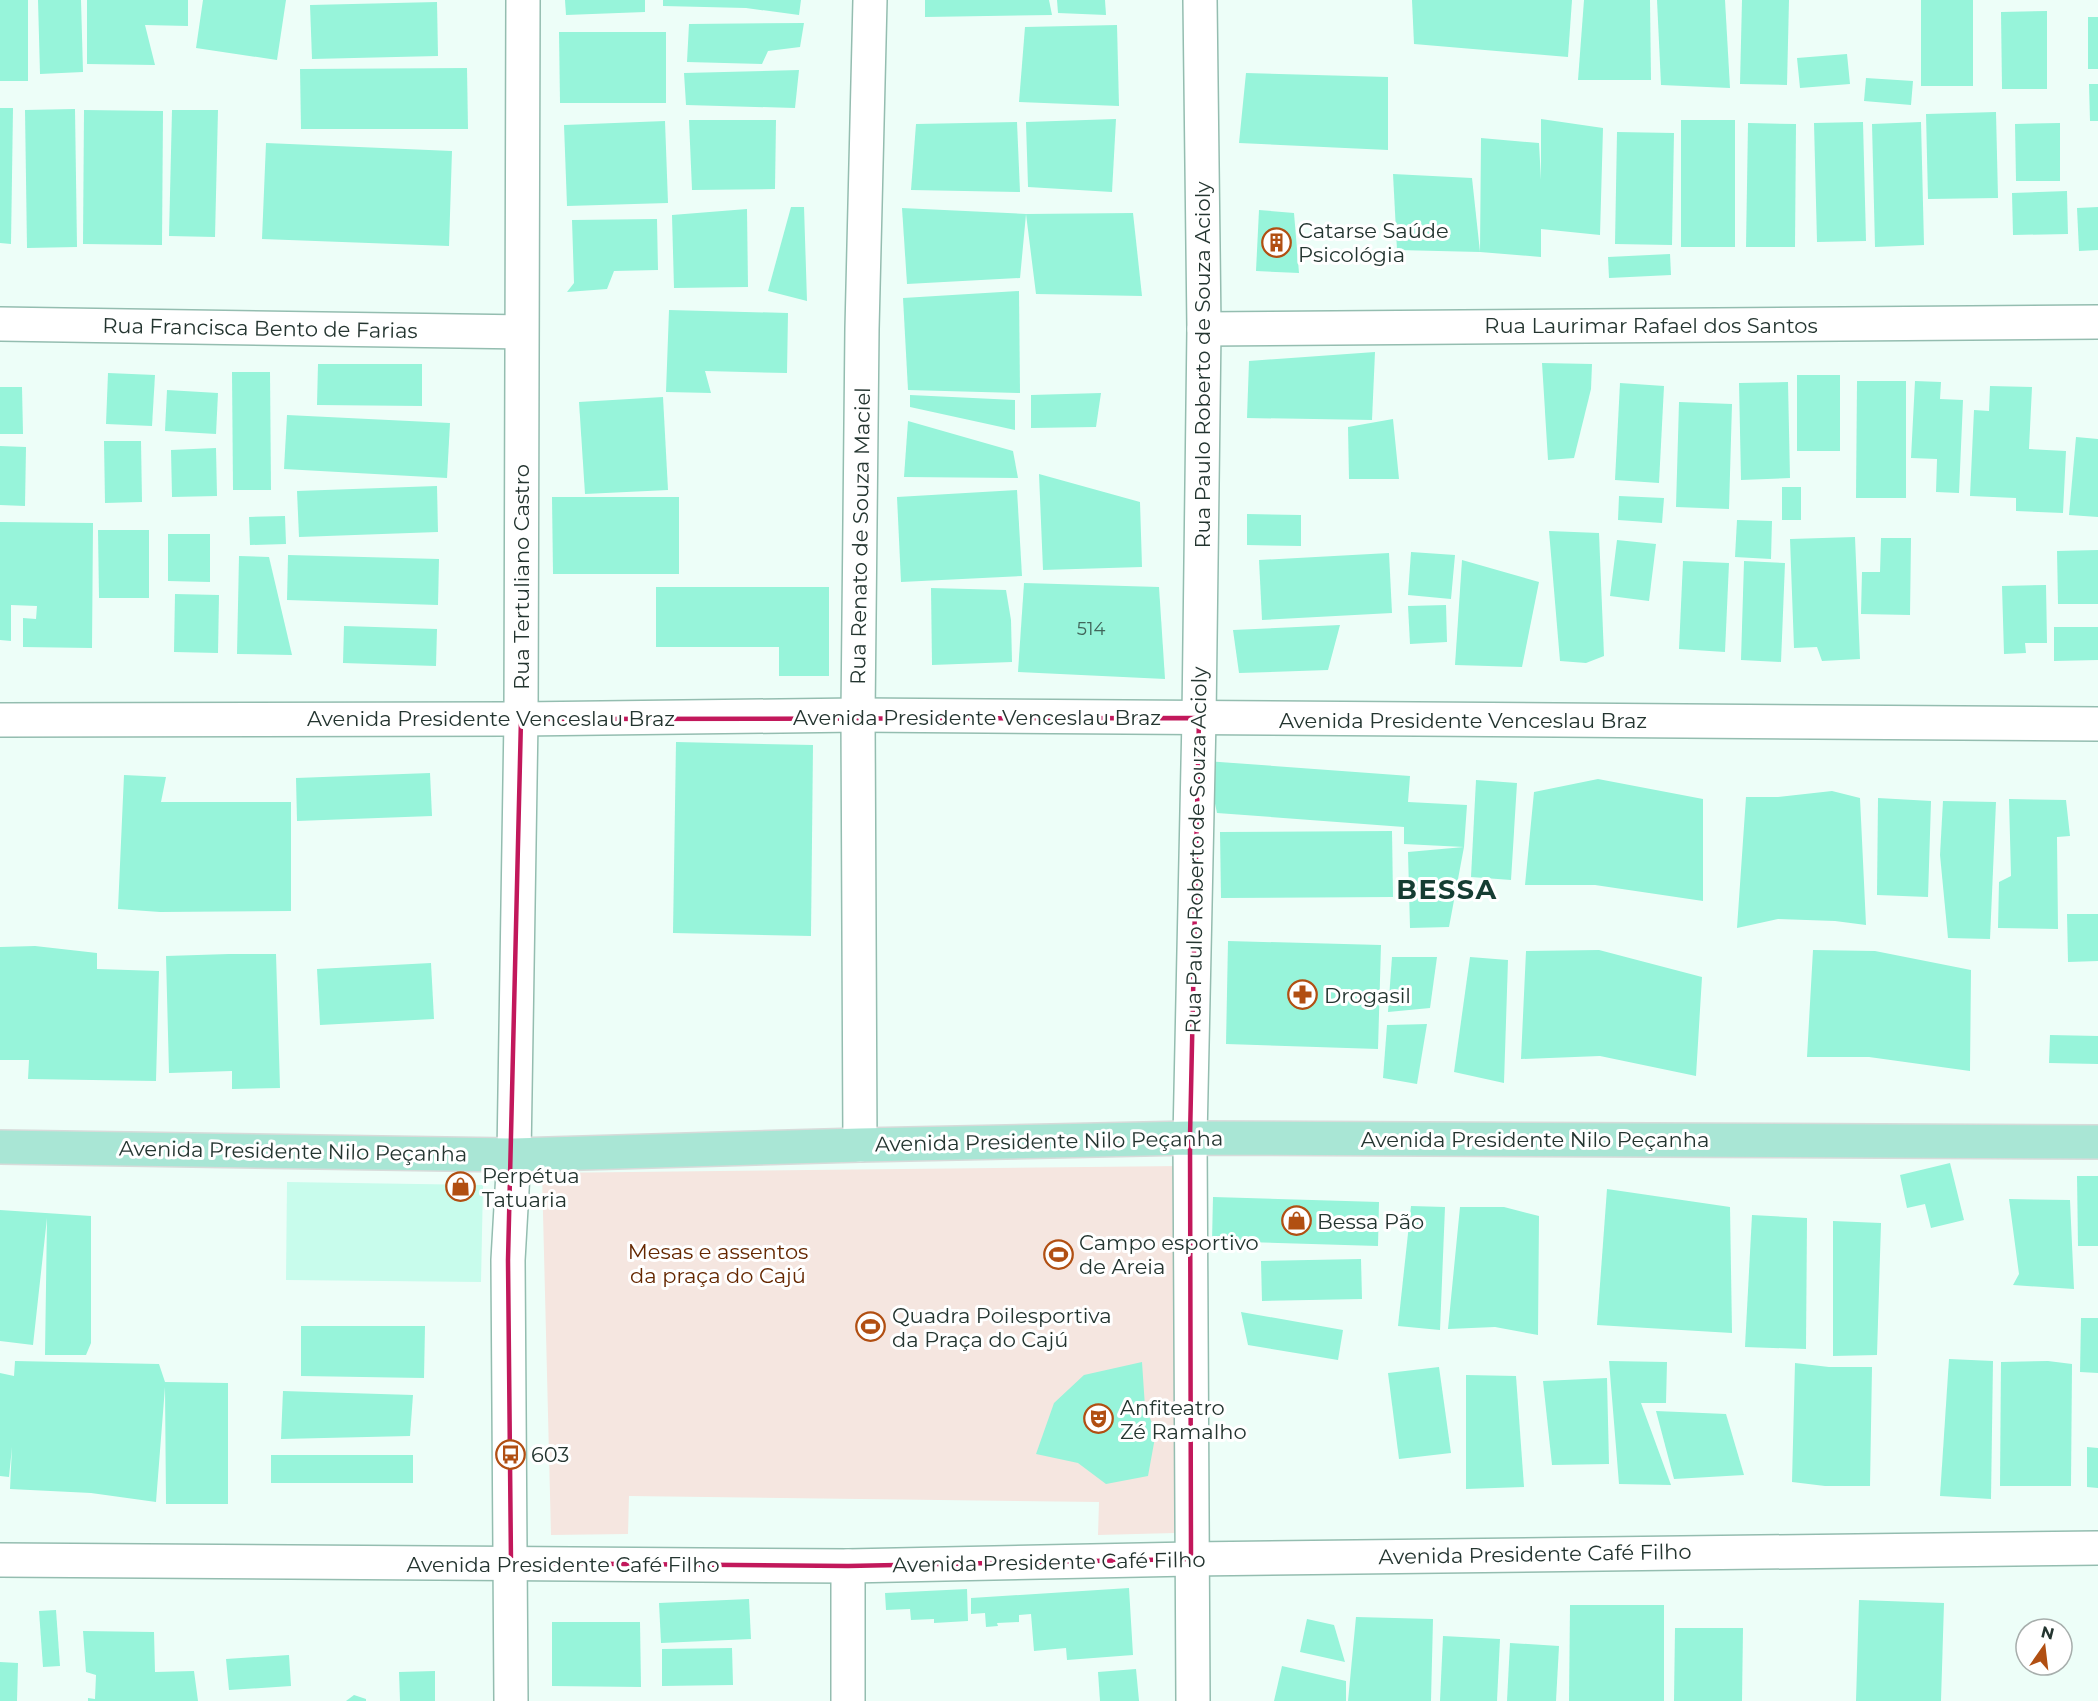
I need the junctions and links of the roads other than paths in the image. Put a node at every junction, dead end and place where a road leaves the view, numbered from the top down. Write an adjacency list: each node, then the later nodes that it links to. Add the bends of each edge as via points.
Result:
1 (523, 0): 7 (street, Rua Tertuliano Castro)
2 (870, 0): 8 (street, Rua Renato de Souza Maciel)
3 (1200, 0): 6 (street, Rua Paulo Roberto de Souza Acioly)
4 (2098, 322): 6 (street, Rua Laurimar Rafael dos Santos)
5 (0, 324): 7 (street, Rua Francisca Bento de Farias)
6 (1204, 329): 9 (street, Rua Paulo Roberto de Souza Acioly)
7 (521, 332): 10 (street, Rua Tertuliano Castro)
8 (858, 715): 9 (street, Avenida Presidente Venceslau Braz); 10 (street, Avenida Presidente Venceslau Braz); 15 (street, Rua Renato de Souza Maciel)
9 (1199, 718): 12 (street, Avenida Presidente Venceslau Braz); 13 (street, Rua Paulo Roberto de Souza Acioly)
10 (521, 719): 11 (street, Avenida Presidente Venceslau Braz); 17 (street, Rua Tertuliano Castro)
11 (0, 720)
12 (2098, 724)
13 (1190, 1138): 14 (main road, Avenida Presidente Nilo Peçanha); 15 (main road, Avenida Presidente Nilo Peçanha); 19 (street, Rua Paulo Roberto de Souza Acioly)
14 (2098, 1142)
15 (860, 1144): 17 (main road, Avenida Presidente Nilo Peçanha)
16 (0, 1147): 17 (main road, Avenida Presidente Nilo Peçanha)
17 (514, 1155): 21 (street, Rua Tertuliano Castro, via 508,1260)
18 (2098, 1548): 19 (street, Avenida Presidente Café Filho)
19 (1191, 1559): 22 (street, Avenida Presidente Café Filho); 25 (street, Rua Paulo Roberto de Souza Acioly)
20 (0, 1560): 21 (street, Avenida Presidente Café Filho)
21 (511, 1563): 22 (street, Avenida Presidente Café Filho); 23 (street, Rua Tertuliano Castro)
22 (848, 1566): 24 (street)
23 (511, 1701)
24 (849, 1701)
25 (1193, 1701)

